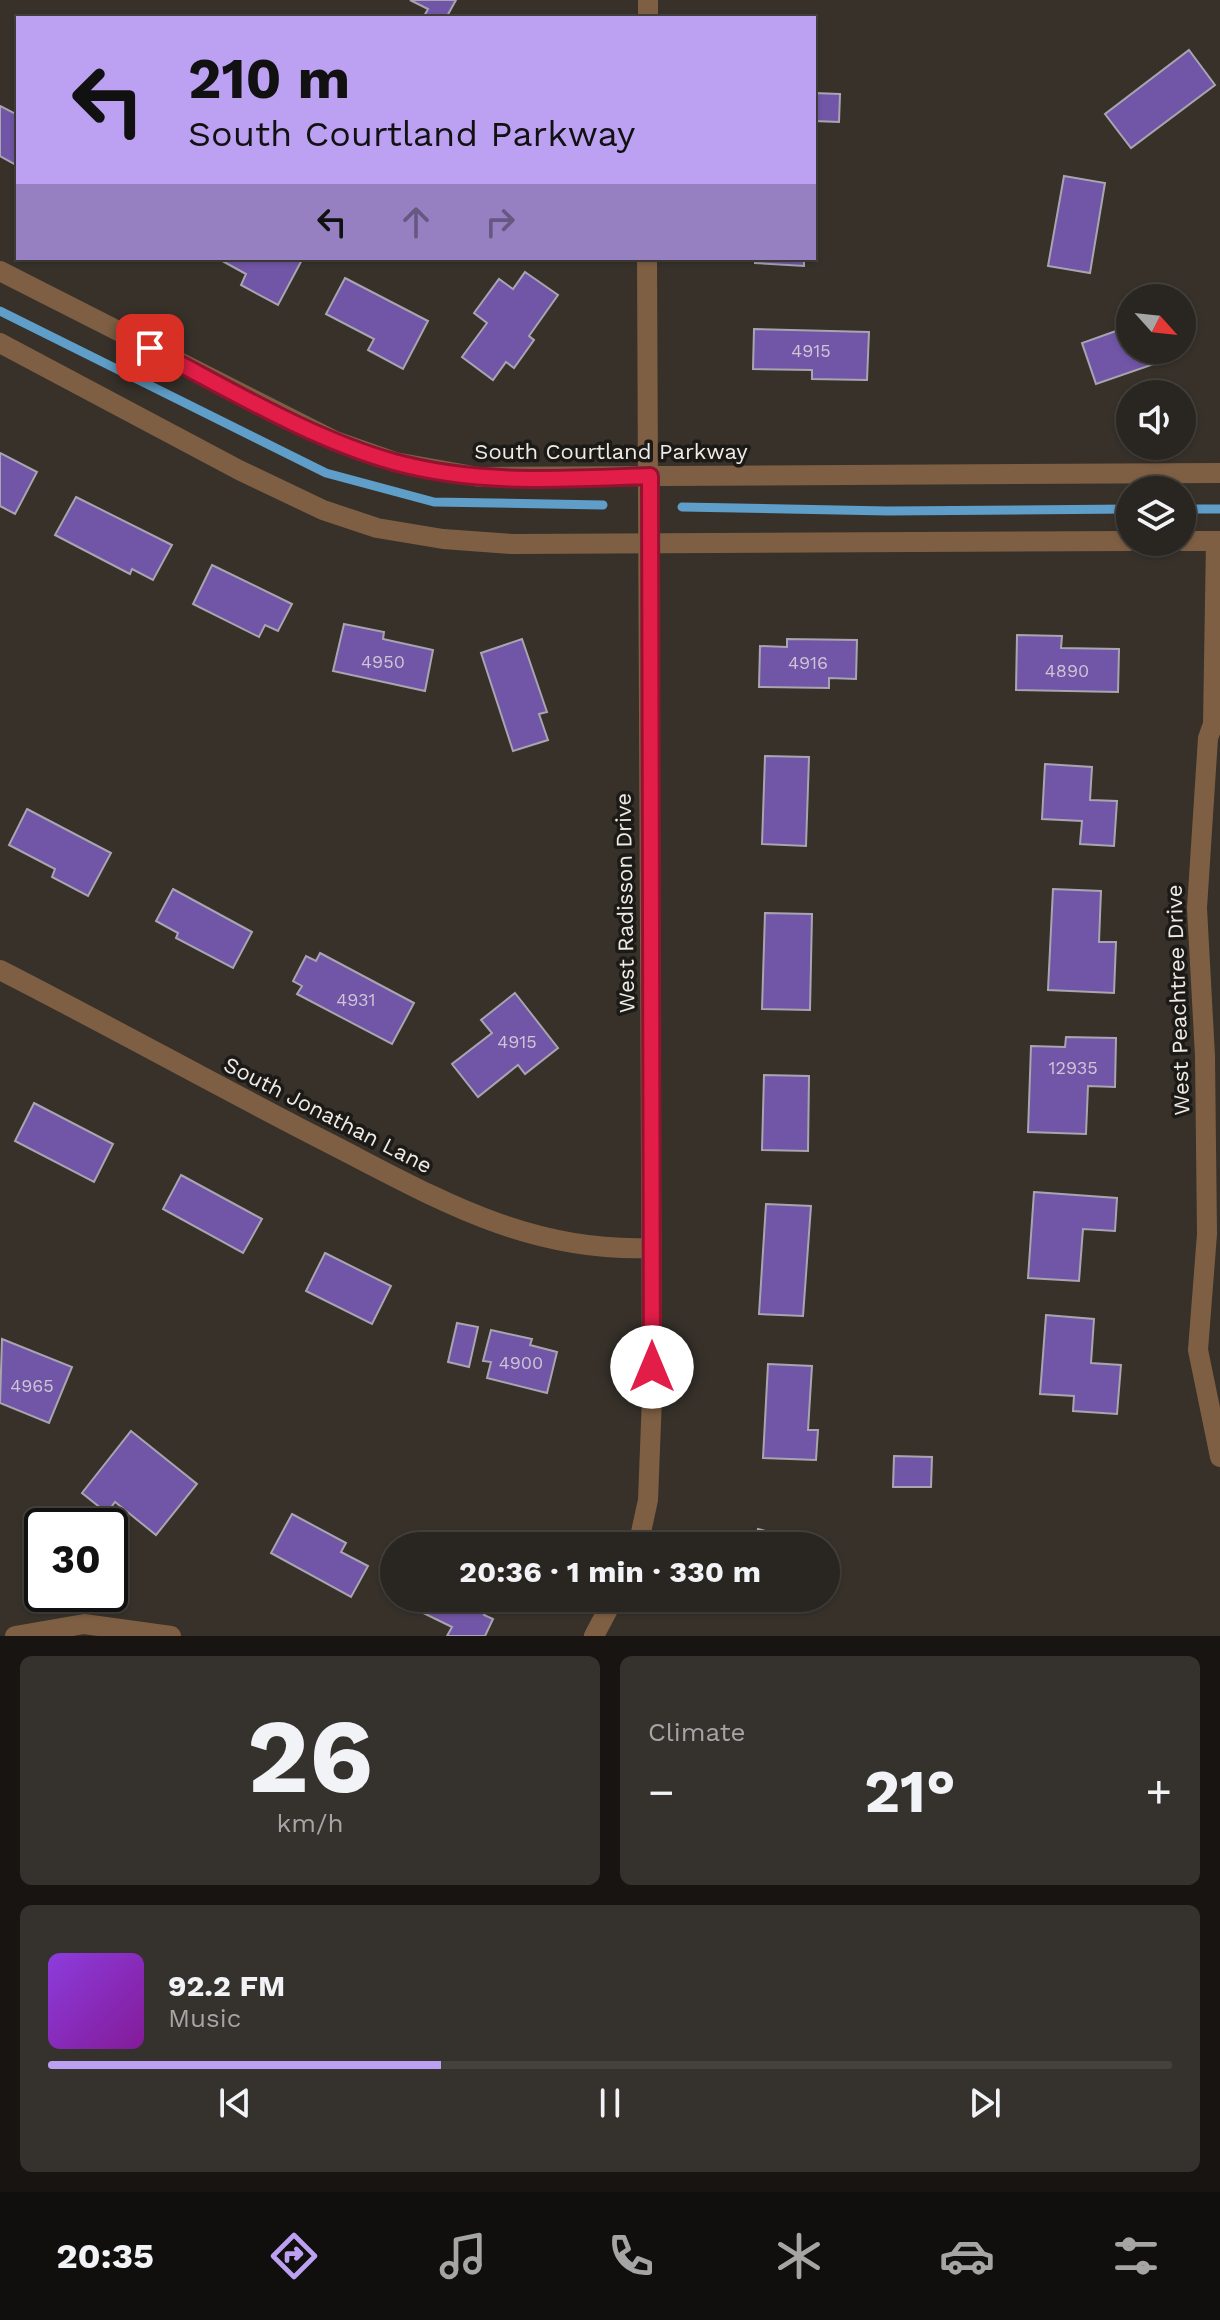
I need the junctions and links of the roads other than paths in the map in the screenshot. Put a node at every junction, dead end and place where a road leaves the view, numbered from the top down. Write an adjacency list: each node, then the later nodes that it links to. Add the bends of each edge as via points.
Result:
1 (647, 260): 5 (street, West Radisson Drive)
2 (0, 271): 5 (street, South Courtland Parkway, via 335,441 395,462 479,477)
3 (0, 343): 9 (street, via 239,470 323,510 377,528 512,544)
4 (1220, 473): 5 (street, South Courtland Parkway)
5 (650, 476): 9 (street, West Radisson Drive)
6 (1116, 541): 9 (street)
7 (1196, 541): 8 (street)
8 (1218, 541): 12 (street, West Peachtree Drive, via 1213,724 1197,908 1207,1234 1198,1350)
9 (650, 542): 11 (street, West Radisson Drive)
10 (0, 970): 11 (street, South Jonathan Lane, via 439,1199 544,1240 610,1249)
11 (651, 1248): 13 (street, West Radisson Drive, via 650,1463)
12 (1220, 1457)
13 (641, 1532)
14 (607, 1612): 17 (street)
15 (15, 1636): 16 (street, via 84,1624)
16 (171, 1636)
17 (594, 1636)

